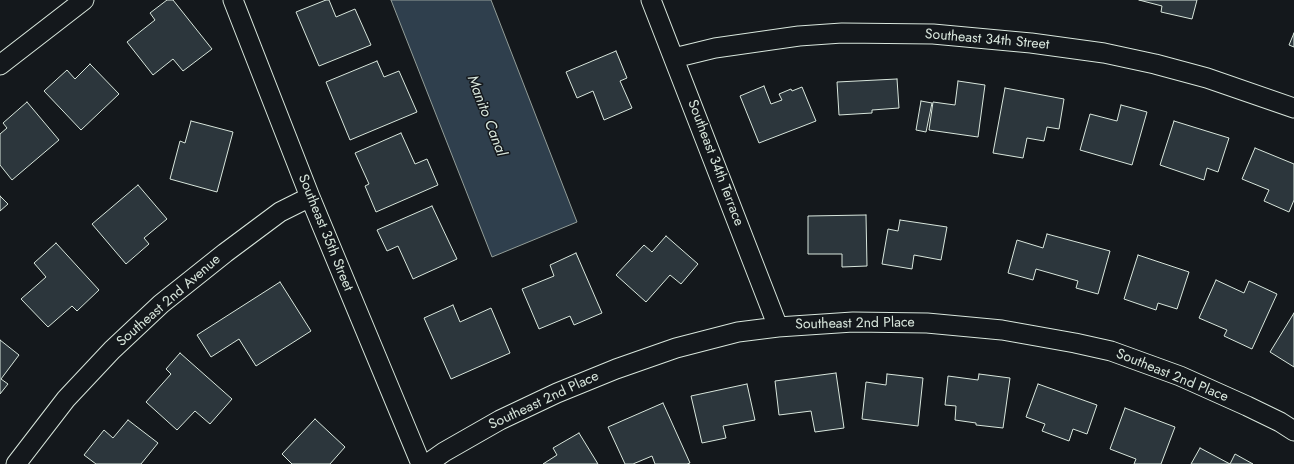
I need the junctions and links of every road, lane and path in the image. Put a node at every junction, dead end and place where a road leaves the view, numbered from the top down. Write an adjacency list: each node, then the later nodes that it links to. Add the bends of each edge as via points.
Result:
1 (84, 0): 5 (street)
2 (233, 0): 7 (street, Southeast 35th Street)
3 (651, 0): 4 (street, Southeast 34th Terrace)
4 (674, 58): 6 (street, Southeast 34th Street, via 715,48 799,36 849,33 933,34 1031,43 1147,62 1207,78); 8 (street, Southeast 34th Terrace)
5 (0, 65)
6 (1294, 108)
7 (310, 197): 10 (street, Southeast 2nd Avenue, via 280,212 161,304 112,350 66,399); 11 (street, Southeast 35th Street)
8 (778, 327): 9 (street, Southeast 2nd Place, via 853,322 927,323 1002,330 1075,343 1111,352 1180,376 1247,406); 12 (street, Southeast 2nd Place, via 738,332 676,348 616,369 500,420)
9 (1294, 431)
10 (16, 464)
11 (421, 464)
12 (427, 464)

